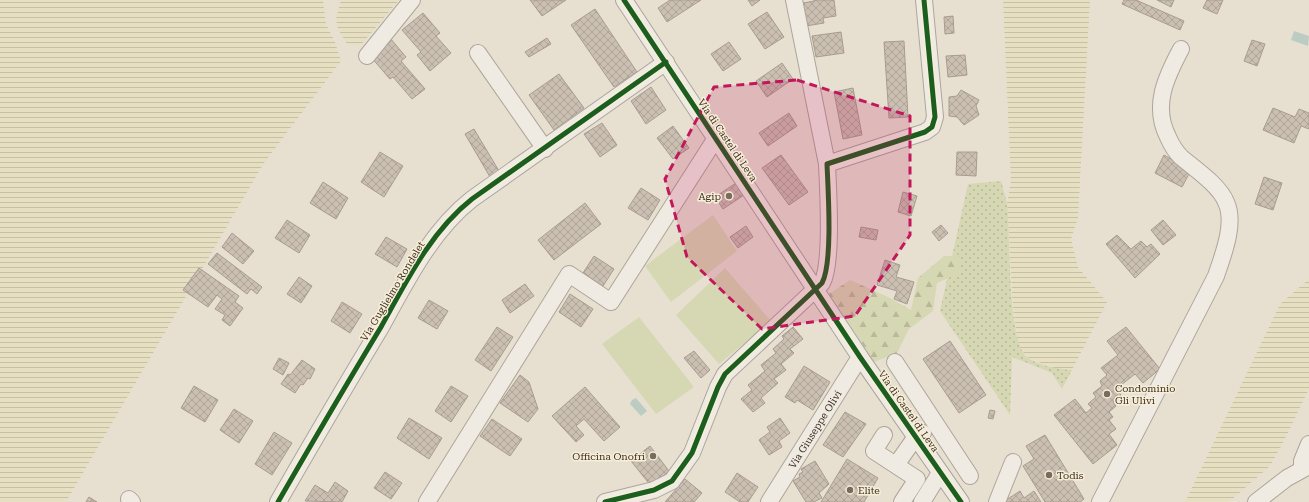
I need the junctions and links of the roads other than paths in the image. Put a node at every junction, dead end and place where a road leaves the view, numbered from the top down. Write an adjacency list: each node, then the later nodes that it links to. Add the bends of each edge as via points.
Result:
1 (412, 0): 7 (street)
2 (624, 0): 8 (street, Via di Castel di Leva)
3 (794, 0): 11 (street)
4 (924, 0): 11 (street, via 934,125 925,132)
5 (1181, 49): 34 (street, via 1166,80 1160,114 1162,126 1180,156 1212,183 1226,202 1229,221 1227,242 1209,290)
6 (478, 53): 10 (street)
7 (366, 56)
8 (666, 62): 9 (street, Via di Castel di Leva); 10 (street, Via Guglielmo Rondelet)
9 (716, 138): 12 (street, Via di Castel di Leva); 27 (street, via 612,302 569,274)
10 (545, 148): 26 (street, Via Guglielmo Rondelet, via 472,199 443,227 393,306)
11 (827, 164): 12 (street, via 826,270 824,281)
12 (817, 290): 13 (street, Via di Castel di Leva); 28 (street, via 726,374 718,387 692,453 672,481 654,490)
13 (860, 357): 16 (street, Via di Castel di Leva); 29 (street, Via Giuseppe Olivi)
14 (895, 362): 15 (street)
15 (917, 397): 16 (street); 17 (street)
16 (897, 410): 19 (street, Via di Castel di Leva)
17 (936, 426): 19 (street); 25 (street)
18 (884, 435): 22 (street, via 874,451)
19 (916, 438): 22 (street); 24 (street, Via di Castel di Leva)
20 (1309, 444): 23 (street, via 1302,461)
21 (1013, 462): 33 (street)
22 (896, 465): 30 (street, via 917,479)
23 (1306, 468): 35 (street, via 1287,478)
24 (940, 473): 31 (street); 32 (street, Via di Castel di Leva)
25 (970, 476)
26 (278, 502)
27 (427, 502)
28 (605, 502)
29 (769, 502)
30 (902, 502)
31 (922, 502)
32 (961, 502)
33 (997, 502)
34 (1100, 502)
35 (1256, 502)

